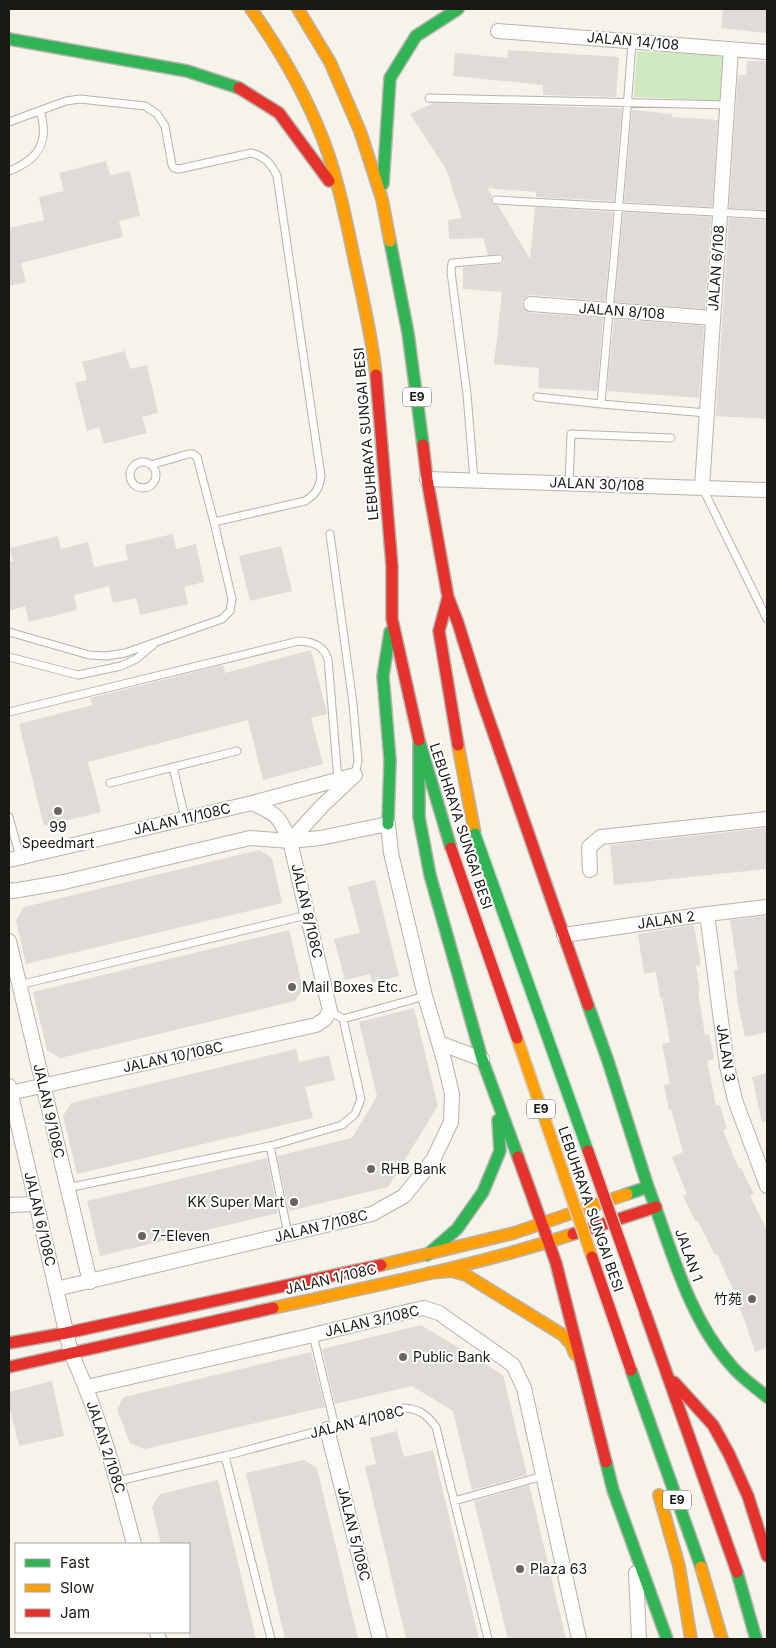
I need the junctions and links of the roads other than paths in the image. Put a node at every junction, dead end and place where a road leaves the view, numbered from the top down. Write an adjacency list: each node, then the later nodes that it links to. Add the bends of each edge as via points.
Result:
1 (251, 9): 15 (main road, LEBUHRAYA SUNGAI BESI / E9, via 299,88 324,142)
2 (298, 9): 16 (main road, LEBUHRAYA SUNGAI BESI / E9, via 330,62 360,131)
3 (458, 9): 16 (main road, via 416,36 390,78)
4 (498, 31): 6 (street, JALAN 14/108)
5 (9, 38): 15 (main road, via 187,71 236,86 279,113)
6 (632, 41): 7 (street, JALAN 14/108); 10 (lane)
7 (731, 49): 8 (street, JALAN 14/108); 11 (street, JALAN 6/108)
8 (767, 52)
9 (429, 98): 10 (lane)
10 (628, 102): 11 (lane); 18 (lane)
11 (728, 105): 19 (street, JALAN 6/108)
12 (40, 111): 13 (lane); 14 (lane, via 44,125 40,149 29,161); 35 (lane, via 80,99 145,106 157,114 165,126 174,168 251,153 267,160 276,176 321,476 315,494 305,500)
13 (9, 122)
14 (9, 171)
15 (341, 197): 38 (main road, LEBUHRAYA SUNGAI BESI / E9, via 373,344 392,566)
16 (382, 198): 30 (main road, LEBUHRAYA SUNGAI BESI / E9, via 408,332)
17 (496, 200): 18 (lane)
18 (620, 207): 19 (lane); 23 (lane)
19 (720, 213): 20 (lane); 24 (street, JALAN 6/108)
20 (767, 215)
21 (499, 259): 31 (lane, via 452,262 450,272 467,394)
22 (531, 304): 23 (street, JALAN 8/108)
23 (608, 310): 24 (street, JALAN 8/108); 26 (lane)
24 (713, 318): 27 (street, JALAN 6/108)
25 (537, 396): 26 (lane)
26 (601, 404): 27 (lane)
27 (707, 413): 33 (street, JALAN 6/108)
28 (671, 438): 32 (lane, via 571,434)
29 (152, 465): 35 (lane, via 188,454 197,457)
30 (427, 479): 31 (street, JALAN 30/108); 37 (main road, LEBUHRAYA SUNGAI BESI / E9)
31 (474, 480): 32 (street, JALAN 30/108)
32 (569, 484): 33 (street, JALAN 30/108)
33 (702, 488): 34 (street, JALAN 30/108); 39 (lane)
34 (767, 490)
35 (214, 522): 41 (lane, via 232,598 230,611 210,624)
36 (330, 534): 47 (lane, via 353,704 358,761)
37 (448, 597): 62 (main road, JALAN 1); 93 (main road, LEBUHRAYA SUNGAI BESI / E9, bridge, via 439,631 475,834)
38 (392, 619): 44 (main road, LEBUHRAYA SUNGAI BESI / E9); 54 (main road, via 383,676 390,760)
39 (767, 619)
40 (9, 632): 41 (lane, via 89,655 124,653)
41 (157, 641): 42 (lane, via 136,659 121,666 78,674)
42 (10, 659)
43 (9, 712): 48 (lane, via 299,641 312,642 326,652 328,659)
44 (418, 742): 69 (main road, via 419,818 430,874); 96 (main road, LEBUHRAYA SUNGAI BESI / E9, bridge, via 451,848)
45 (237, 751): 46 (lane)
46 (173, 767): 49 (lane); 52 (lane)
47 (355, 776): 48 (street, JALAN 11/108C); 55 (street)
48 (338, 780): 50 (street, JALAN 11/108C)
49 (110, 783)
50 (252, 803): 52 (street, JALAN 11/108C); 55 (street, JALAN 8/108C, via 272,812 282,822)
51 (9, 816): 56 (lane)
52 (186, 818): 56 (street, JALAN 11/108C)
53 (767, 819): 57 (street, via 601,837 589,847)
54 (388, 824): 55 (street, via 320,838); 65 (street, JALAN 7/108C, via 391,853)
55 (290, 840): 58 (street, via 250,838 64,882); 61 (street, JALAN 8/108C)
56 (14, 859)
57 (590, 870)
58 (9, 890)
59 (767, 907): 60 (street, JALAN 2)
60 (707, 914): 62 (street, JALAN 2); 74 (street, JALAN 3, via 729,1075)
61 (307, 915): 64 (lane); 66 (street, JALAN 8/108C)
62 (564, 934): 75 (main road, JALAN 1)
63 (9, 941): 64 (street, JALAN 9/108C)
64 (19, 984): 70 (street, JALAN 9/108C)
65 (425, 996): 67 (lane); 68 (street, JALAN 7/108C)
66 (330, 1011): 67 (lane); 70 (street, JALAN 10/108C, via 316,1025)
67 (343, 1019): 73 (lane, via 361,1099 355,1114 342,1125)
68 (439, 1043): 69 (street); 81 (street, JALAN 7/108C, via 452,1094 451,1122 433,1160 404,1196 372,1214)
69 (482, 1059): 72 (main road)
70 (43, 1086): 71 (street, JALAN 10/108C); 76 (street, JALAN 9/108C)
71 (10, 1089): 77 (street, JALAN 6/108C)
72 (497, 1099): 80 (main road); 83 (main road, via 500,1151 483,1192 457,1229)
73 (270, 1146): 76 (lane); 81 (lane)
74 (767, 1186)
75 (648, 1187): 79 (main road, JALAN 1); 80 (main road, JALAN 1/108C)
76 (67, 1188): 85 (street, JALAN 9/108C)
77 (36, 1204): 78 (street); 86 (street, JALAN 6/108C)
78 (9, 1205)
79 (656, 1207): 82 (main road, JALAN 1/108C); 95 (main road, JALAN 1, via 694,1311 728,1363)
80 (543, 1223): 82 (main road); 83 (main road, JALAN 1/108C)
81 (288, 1234): 85 (street, JALAN 7/108C)
82 (549, 1242): 84 (main road, JALAN 1/108C); 92 (main road)
83 (427, 1255): 87 (main road, JALAN 1/108C)
84 (428, 1273): 90 (main road, JALAN 1/108C); 92 (main road, via 452,1271 466,1275 563,1335 571,1344)
85 (90, 1282): 86 (street, JALAN 7/108C)
86 (56, 1289): 87 (street, JALAN 6/108C)
87 (66, 1332): 89 (main road, JALAN 1/108C); 90 (street, JALAN 6/108C)
88 (313, 1335): 94 (street, JALAN 3/108C); 97 (lane); 99 (street, JALAN 3/108C, via 424,1308 438,1313 513,1365 524,1388)
89 (9, 1343)
90 (71, 1353): 91 (main road, JALAN 1/108C); 94 (street, JALAN 2/108C)
91 (9, 1368)
92 (584, 1372): 103 (main road, via 614,1490)
93 (668, 1375): 104 (main road, via 713,1425 748,1496); 113 (main road, LEBUHRAYA SUNGAI BESI / E9, via 735,1566)
94 (87, 1388): 100 (street, JALAN 2/108C)
95 (767, 1397)
96 (646, 1416): 105 (main road, via 655,1477 679,1566); 112 (main road, LEBUHRAYA SUNGAI BESI / E9, via 707,1584)
97 (331, 1428): 98 (lane, JALAN 4/108C); 101 (lane, JALAN 4/108C, via 404,1408 428,1416 436,1428); 107 (street, JALAN 5/108C)
98 (225, 1456): 100 (lane, JALAN 4/108C); 106 (lane)
99 (543, 1476): 101 (lane); 109 (street, JALAN 3/108C)
100 (118, 1481): 102 (street, JALAN 2/108C)
101 (454, 1500): 108 (lane, JALAN 4/108C)
102 (134, 1543)
103 (635, 1551): 110 (street); 111 (main road)
104 (766, 1552)
105 (690, 1636)
106 (271, 1639)
107 (380, 1639)
108 (488, 1639)
109 (578, 1639)
110 (639, 1639)
111 (667, 1639)
112 (722, 1639)
113 (756, 1639)

